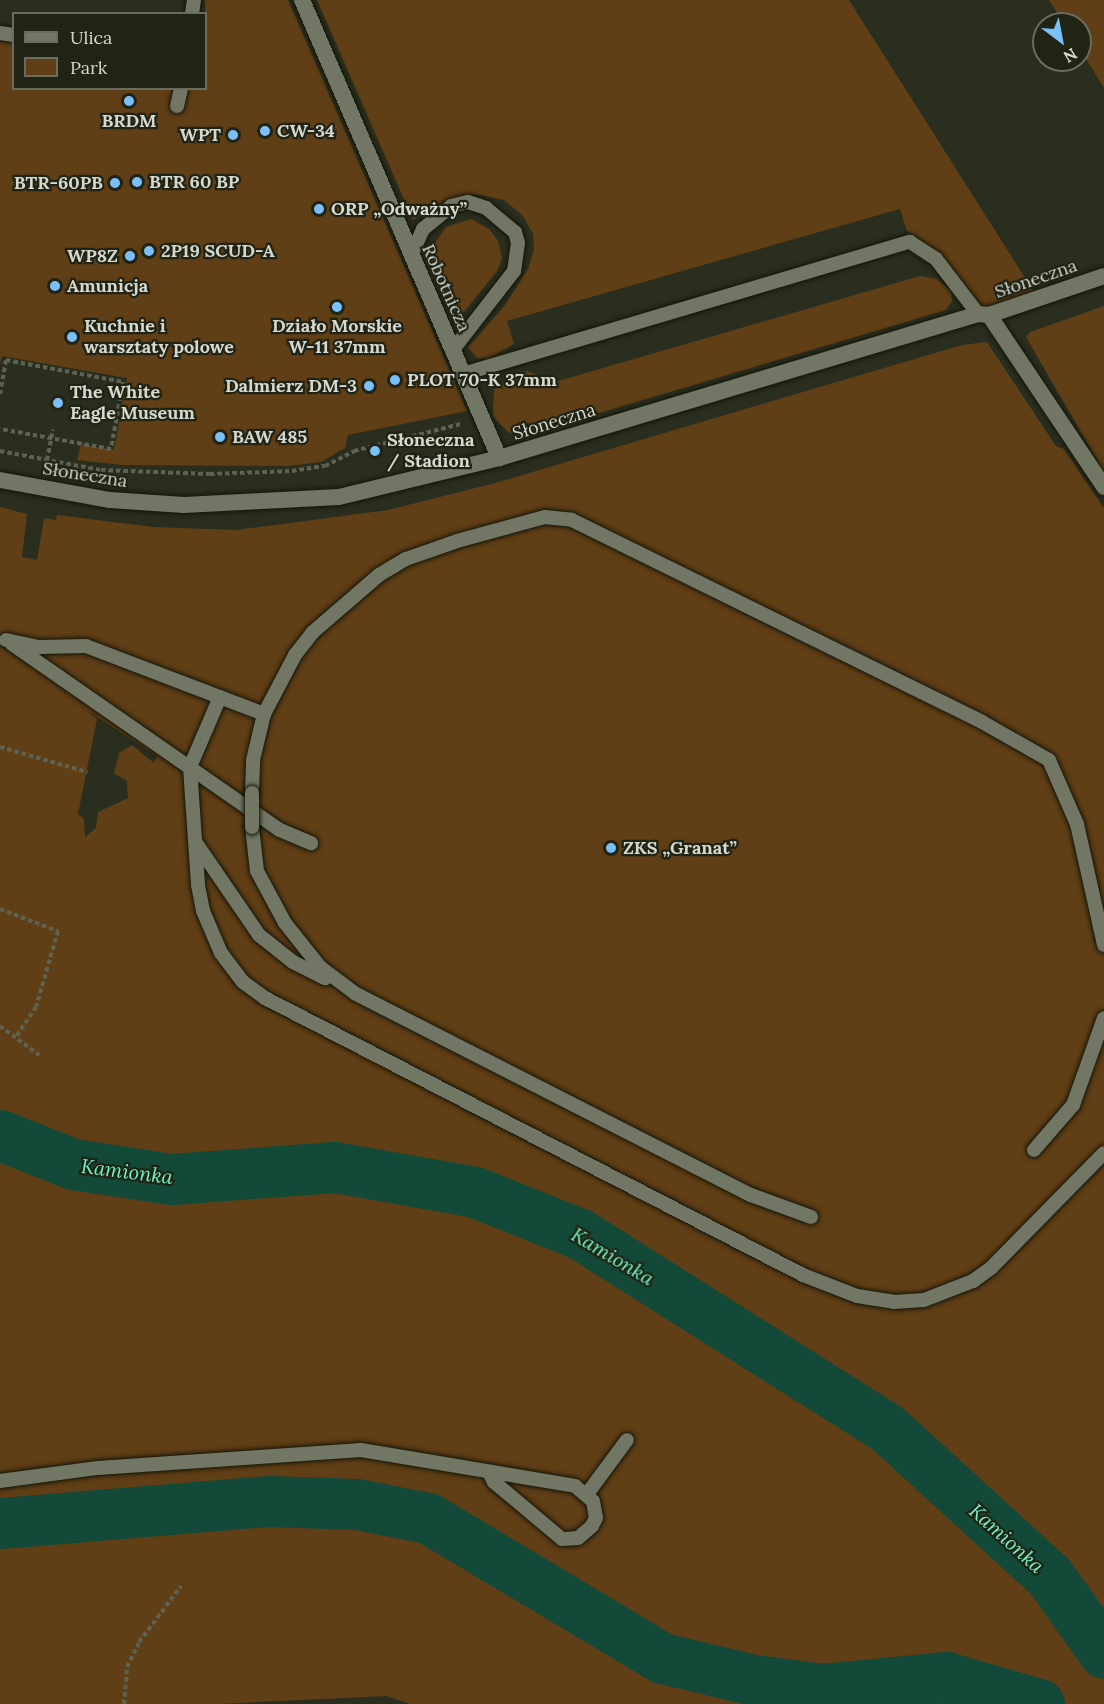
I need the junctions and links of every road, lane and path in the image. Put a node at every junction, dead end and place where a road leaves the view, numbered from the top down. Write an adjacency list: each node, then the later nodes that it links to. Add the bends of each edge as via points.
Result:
1 (302, 0): 4 (street, Robotnicza)
2 (181, 90): 3 (lane)
3 (177, 106)
4 (411, 256): 7 (street, Robotnicza); 7 (lane, via 423,230 436,215 468,202 486,208 515,232 518,243 514,271)
5 (1104, 276): 6 (street, Słoneczna)
6 (983, 314): 8 (lane, via 936,259 910,242); 15 (street, Słoneczna); 18 (street)
7 (452, 351): 8 (street, Robotnicza)
8 (463, 374): 10 (street, Robotnicza)
9 (0, 394): 13 (path, via 6,360 123,381 111,449)
10 (482, 419): 15 (street, Robotnicza); 16 (path, via 354,451 325,466 292,471 145,472 101,470)
11 (0, 429): 13 (path)
12 (52, 430): 13 (path)
13 (51, 438): 16 (path)
14 (0, 451): 16 (path)
15 (499, 458): 17 (street, Słoneczna, via 339,497 259,503 184,505 111,500)
16 (47, 460)
17 (0, 480)
18 (1104, 487)
19 (3, 638): 20 (lane, via 40,647 86,646); 23 (lane)
20 (220, 698): 21 (lane); 23 (lane)
21 (264, 714): 28 (lane, via 295,655 313,632 379,575 406,559 457,541 545,517 572,520 982,722 1049,760 1077,824); 29 (lane, bridge, via 256,736 252,793 257,871 285,923 320,967)
22 (0, 747): 24 (path)
23 (190, 767): 25 (lane); 26 (lane, via 280,830)
24 (87, 772)
25 (194, 841): 29 (lane, via 260,935 293,962); 35 (lane, via 203,911 221,953 243,982 265,998 803,1275 857,1296 894,1302 924,1300 973,1281 992,1268)
26 (311, 843)
27 (0, 909): 32 (path, via 58,931 36,1006)
28 (1104, 945)
29 (356, 994): 36 (lane, via 751,1195)
30 (1104, 1018): 34 (lane, via 1073,1105)
31 (0, 1026): 32 (path)
32 (15, 1038): 33 (path)
33 (39, 1055)
34 (1034, 1150)
35 (1104, 1153)
36 (811, 1216)
37 (627, 1440): 40 (lane)
38 (489, 1472): 39 (lane, via 361,1450 98,1468); 40 (lane, via 575,1486); 40 (lane, via 494,1482 562,1539 578,1538 592,1526 596,1510)
39 (0, 1481)
40 (587, 1494)
41 (181, 1586): 42 (path, via 139,1642 127,1667)
42 (124, 1704)

